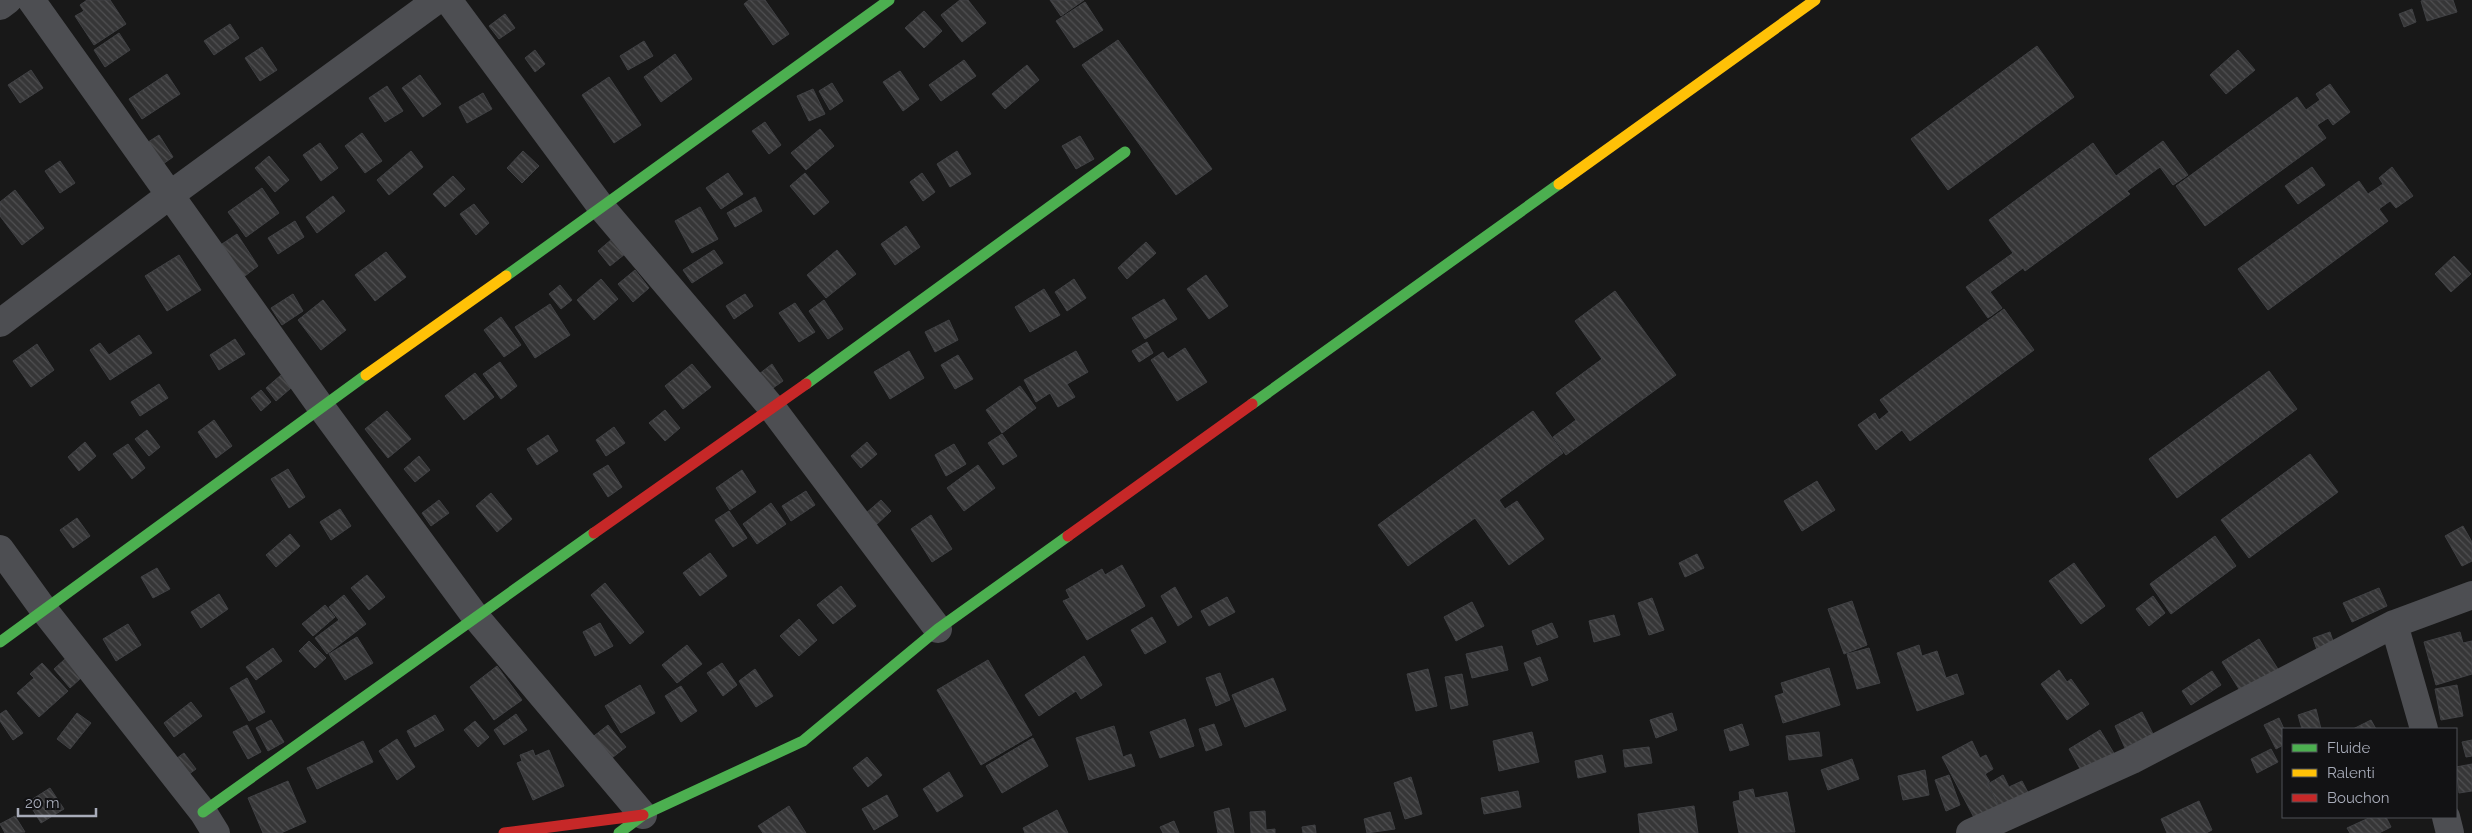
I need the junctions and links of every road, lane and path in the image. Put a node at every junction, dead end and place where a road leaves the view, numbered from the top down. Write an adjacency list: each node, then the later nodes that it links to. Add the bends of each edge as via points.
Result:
1 (8, 0): 7 (street)
2 (31, 0): 9 (street)
3 (437, 0): 9 (street)
4 (448, 0): 10 (street)
5 (888, 0): 10 (main road)
6 (1815, 0): 19 (main road)
7 (0, 6)
8 (1125, 152): 13 (main road)
9 (170, 195): 11 (street); 12 (street)
10 (602, 208): 12 (main road); 13 (street)
11 (0, 323)
12 (321, 407): 16 (main road); 17 (street)
13 (772, 408): 17 (main road); 19 (street)
14 (0, 550): 16 (street)
15 (2472, 595): 18 (street)
16 (44, 610): 20 (main road); 24 (street)
17 (475, 616): 22 (street); 24 (main road)
18 (2394, 624): 21 (street); 27 (street, via 2132,760)
19 (938, 629): 22 (main road, via 803,741)
20 (0, 642)
21 (2424, 728)
22 (643, 815): 25 (main road); 26 (main road)
23 (2446, 818): 28 (street)
24 (209, 822)
25 (504, 833)
26 (619, 833)
27 (1970, 833)
28 (2450, 833)

